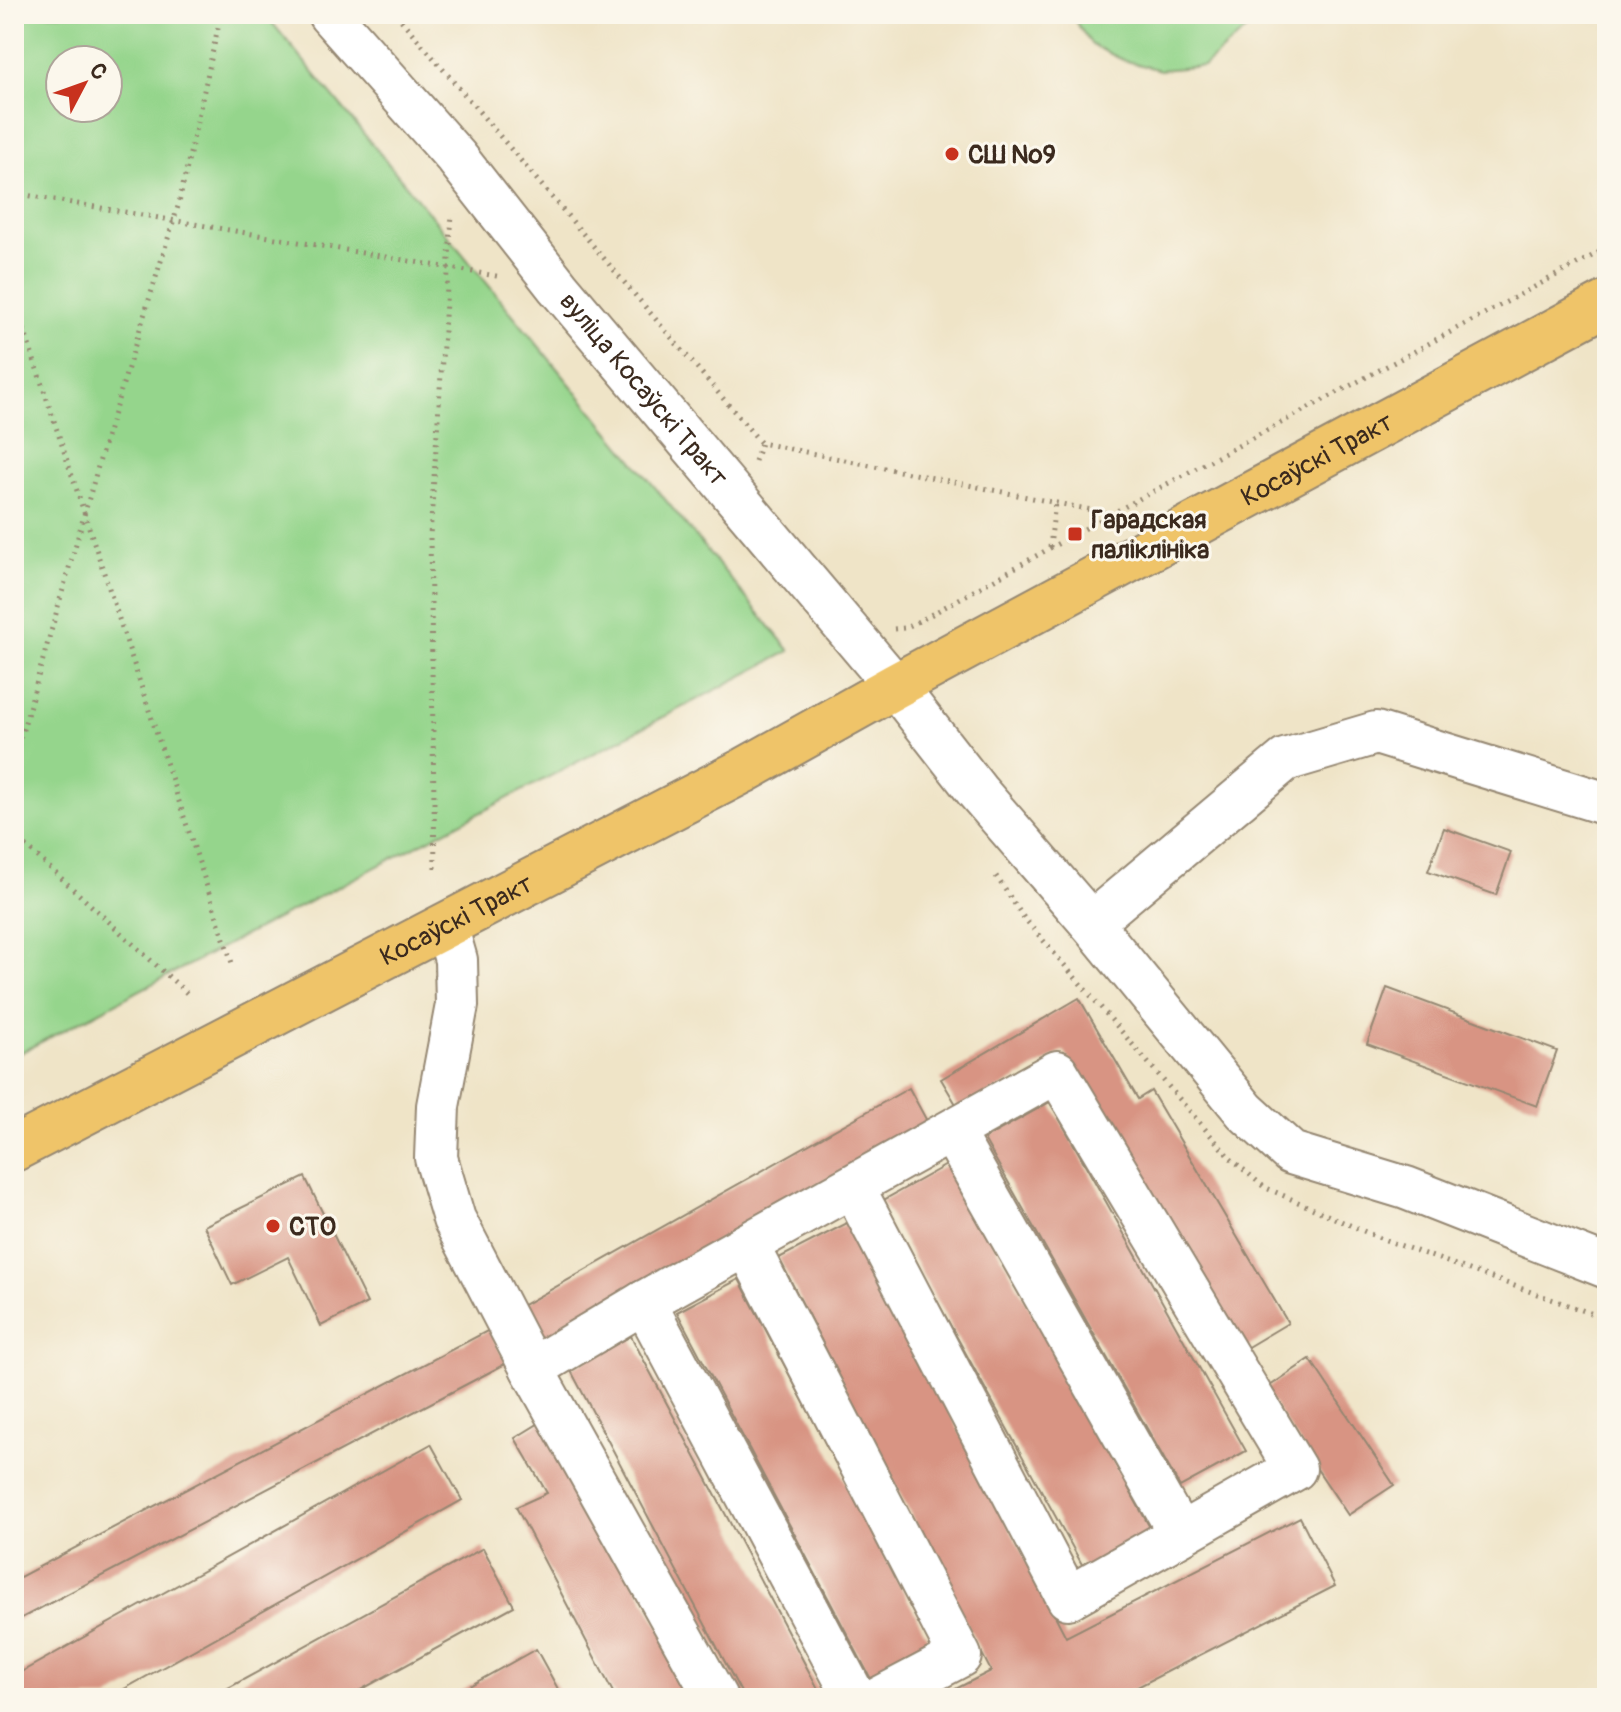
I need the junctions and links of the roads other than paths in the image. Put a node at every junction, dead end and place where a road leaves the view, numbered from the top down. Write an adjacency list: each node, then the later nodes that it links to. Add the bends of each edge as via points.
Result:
1 (329, 14): 3 (street, вуліца Косаўскі Тракт, via 456,157 558,287)
2 (1607, 303): 3 (main road, Косаўскі Тракт)
3 (895, 686): 5 (street, вуліца Косаўскі Тракт); 6 (main road, Косаўскі Тракт)
4 (1607, 804): 5 (street, via 1376,733 1285,760)
5 (1091, 923): 11 (street, вуліца Косаўскі Тракт, via 1245,1111 1291,1153 1406,1188)
6 (446, 925): 8 (main road, Косаўскі Тракт); 13 (street, via 456,960 457,1005 438,1106 436,1158 454,1219)
7 (952, 1132): 9 (street); 14 (street); 14 (street, via 1057,1072 1295,1469)
8 (14, 1149)
9 (853, 1187): 10 (street); 14 (street, via 1068,1598)
10 (747, 1245): 12 (street); 17 (street, via 960,1656)
11 (1607, 1267)
12 (644, 1302): 13 (street); 16 (street)
13 (532, 1369): 15 (street)
14 (1180, 1534)
15 (716, 1698)
16 (855, 1698)
17 (880, 1698)

